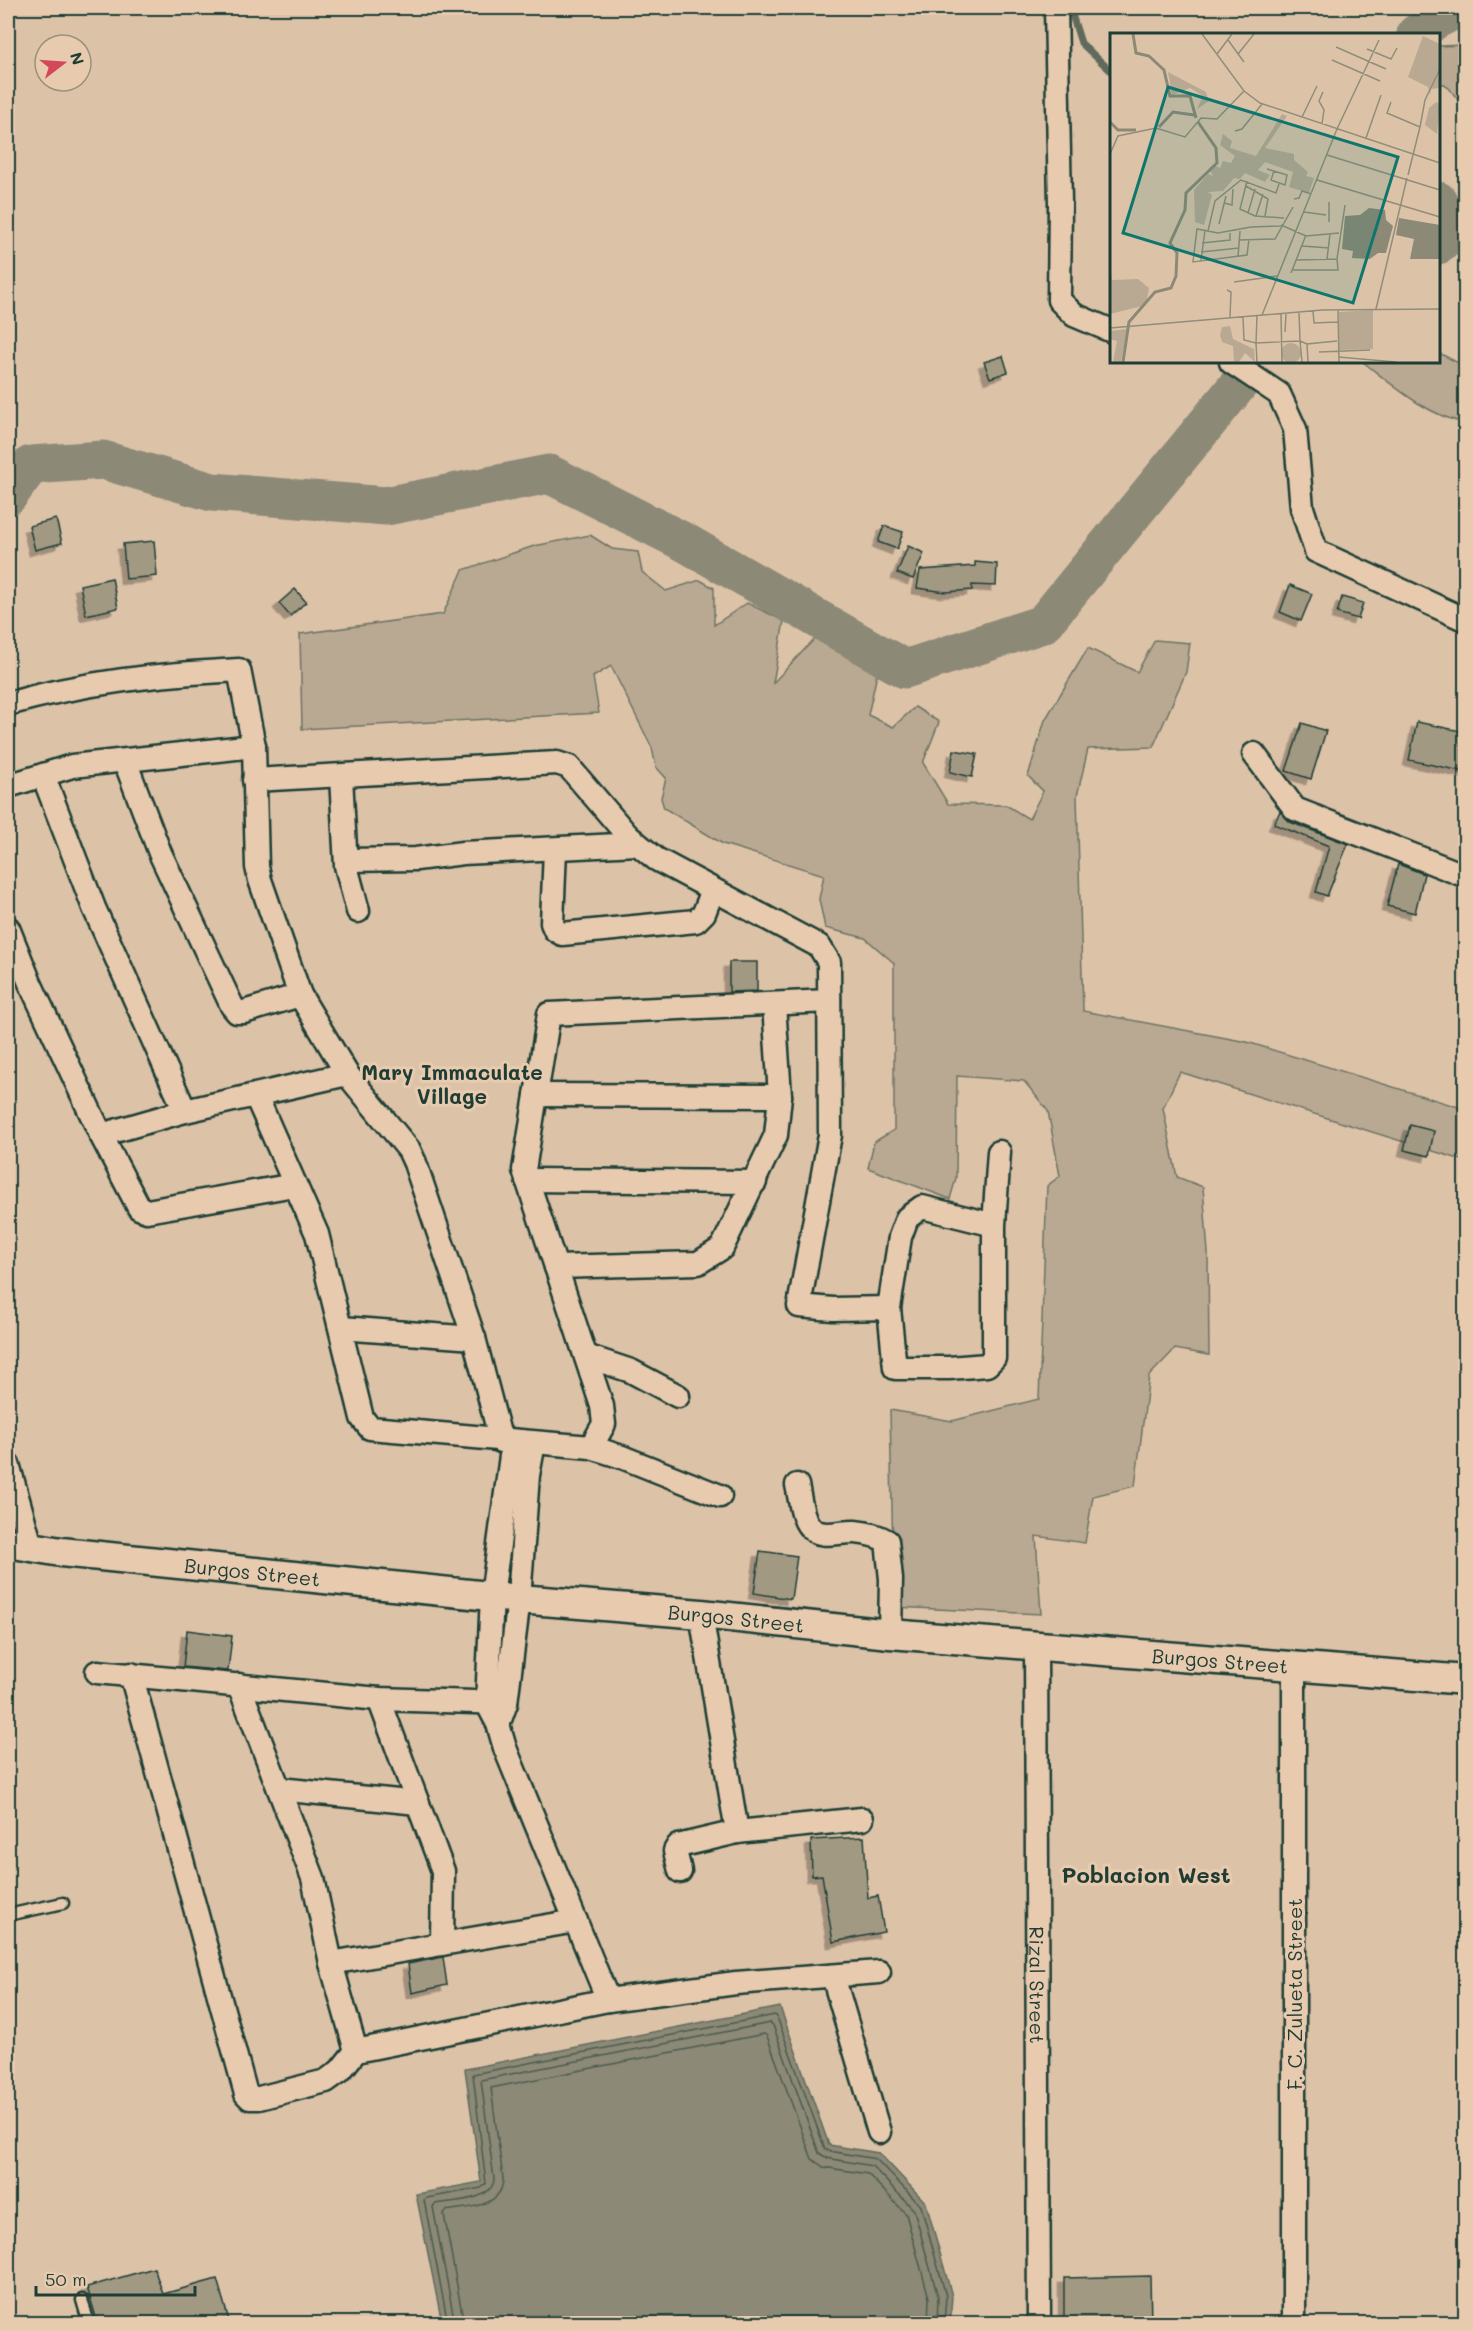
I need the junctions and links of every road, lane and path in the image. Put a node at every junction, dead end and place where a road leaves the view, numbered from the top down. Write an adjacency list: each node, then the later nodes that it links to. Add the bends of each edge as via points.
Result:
1 (1056, 8): 2 (street, via 1059,300 1074,315)
2 (1110, 330)
3 (1232, 363): 4 (street, via 1279,394 1295,429 1302,508 1316,551)
4 (1466, 620)
5 (8, 704): 6 (street, via 49,692 149,677 239,670)
6 (254, 746): 8 (street); 11 (street)
7 (1254, 754): 16 (street, via 1295,809)
8 (125, 761): 9 (street, via 72,766); 20 (street, via 160,853 232,1006 237,1012 244,1012)
9 (43, 775): 12 (street); 27 (street, via 94,908)
10 (341, 777): 11 (street); 13 (street, via 557,763 569,767); 15 (street)
11 (254, 780): 20 (street, via 259,874)
12 (8, 786)
13 (638, 844): 14 (street); 17 (street, via 656,859)
14 (555, 849): 15 (street); 17 (street, via 552,923 562,934 696,921 704,913)
15 (346, 860): 18 (street)
16 (1466, 876)
17 (713, 890): 21 (street, via 819,946 829,962)
18 (358, 911)
19 (8, 928): 28 (street)
20 (300, 994): 23 (street)
21 (829, 1001): 22 (street); 35 (street, via 830,1135 799,1306)
22 (774, 1004): 24 (street, via 549,1014); 26 (street)
23 (347, 1074): 25 (street); 37 (street, via 409,1150)
24 (536, 1095): 26 (street); 30 (street, via 524,1170)
25 (256, 1096): 27 (street); 32 (street)
26 (780, 1096): 31 (street, via 776,1135)
27 (185, 1111): 28 (street)
28 (101, 1135): 32 (street, via 139,1208 147,1211)
29 (999, 1152): 33 (street)
30 (527, 1180): 31 (street); 34 (street)
31 (755, 1182): 34 (street, via 722,1248 698,1263)
32 (294, 1185): 36 (street, via 317,1234)
33 (994, 1225): 35 (street, via 922,1207 907,1218 900,1237); 35 (street, via 992,1362 949,1368 895,1368)
34 (556, 1267): 38 (street)
35 (889, 1308)
36 (341, 1328): 37 (street); 40 (street, via 362,1418 370,1428)
37 (474, 1338): 40 (street)
38 (586, 1356): 39 (street, via 631,1371); 41 (street, via 604,1424)
39 (678, 1396)
40 (516, 1442): 41 (street); 46 (street, via 528,1475)
41 (591, 1447): 44 (street)
42 (8, 1464): 45 (street)
43 (796, 1485): 48 (street, via 804,1516 817,1533 853,1532 887,1541)
44 (720, 1496)
45 (19, 1545): 46 (street, Burgos Street)
46 (506, 1597): 47 (street, Burgos Street); 56 (street)
47 (701, 1614): 48 (street, Burgos Street); 60 (street)
48 (890, 1634): 49 (street, Burgos Street)
49 (1036, 1646): 50 (street, Burgos Street); 74 (street, Rizal Street)
50 (1294, 1665): 53 (street, Burgos Street); 75 (street, F. C. Zulueta Street)
51 (97, 1672): 52 (street)
52 (131, 1674): 54 (street); 70 (street, via 246,2094 259,2098 326,2081)
53 (1466, 1680)
54 (239, 1685): 55 (street); 57 (street)
55 (379, 1699): 56 (street); 58 (street)
56 (497, 1710): 64 (street, via 509,1758)
57 (279, 1789): 58 (street); 66 (street, via 313,1878)
58 (418, 1803): 65 (street, via 443,1871)
59 (862, 1819): 60 (street)
60 (737, 1832): 61 (street, via 678,1846 675,1851)
61 (680, 1871)
62 (63, 1904): 63 (lane)
63 (8, 1915)
64 (576, 1921): 65 (street); 69 (street)
65 (442, 1944): 66 (street)
66 (331, 1963): 70 (street)
67 (879, 1972): 68 (street)
68 (833, 1976): 69 (street, via 736,1983); 71 (street)
69 (608, 2000): 70 (street)
70 (356, 2051)
71 (879, 2132)
72 (82, 2300): 73 (lane)
73 (89, 2324)
74 (1039, 2324)
75 (1294, 2324)

